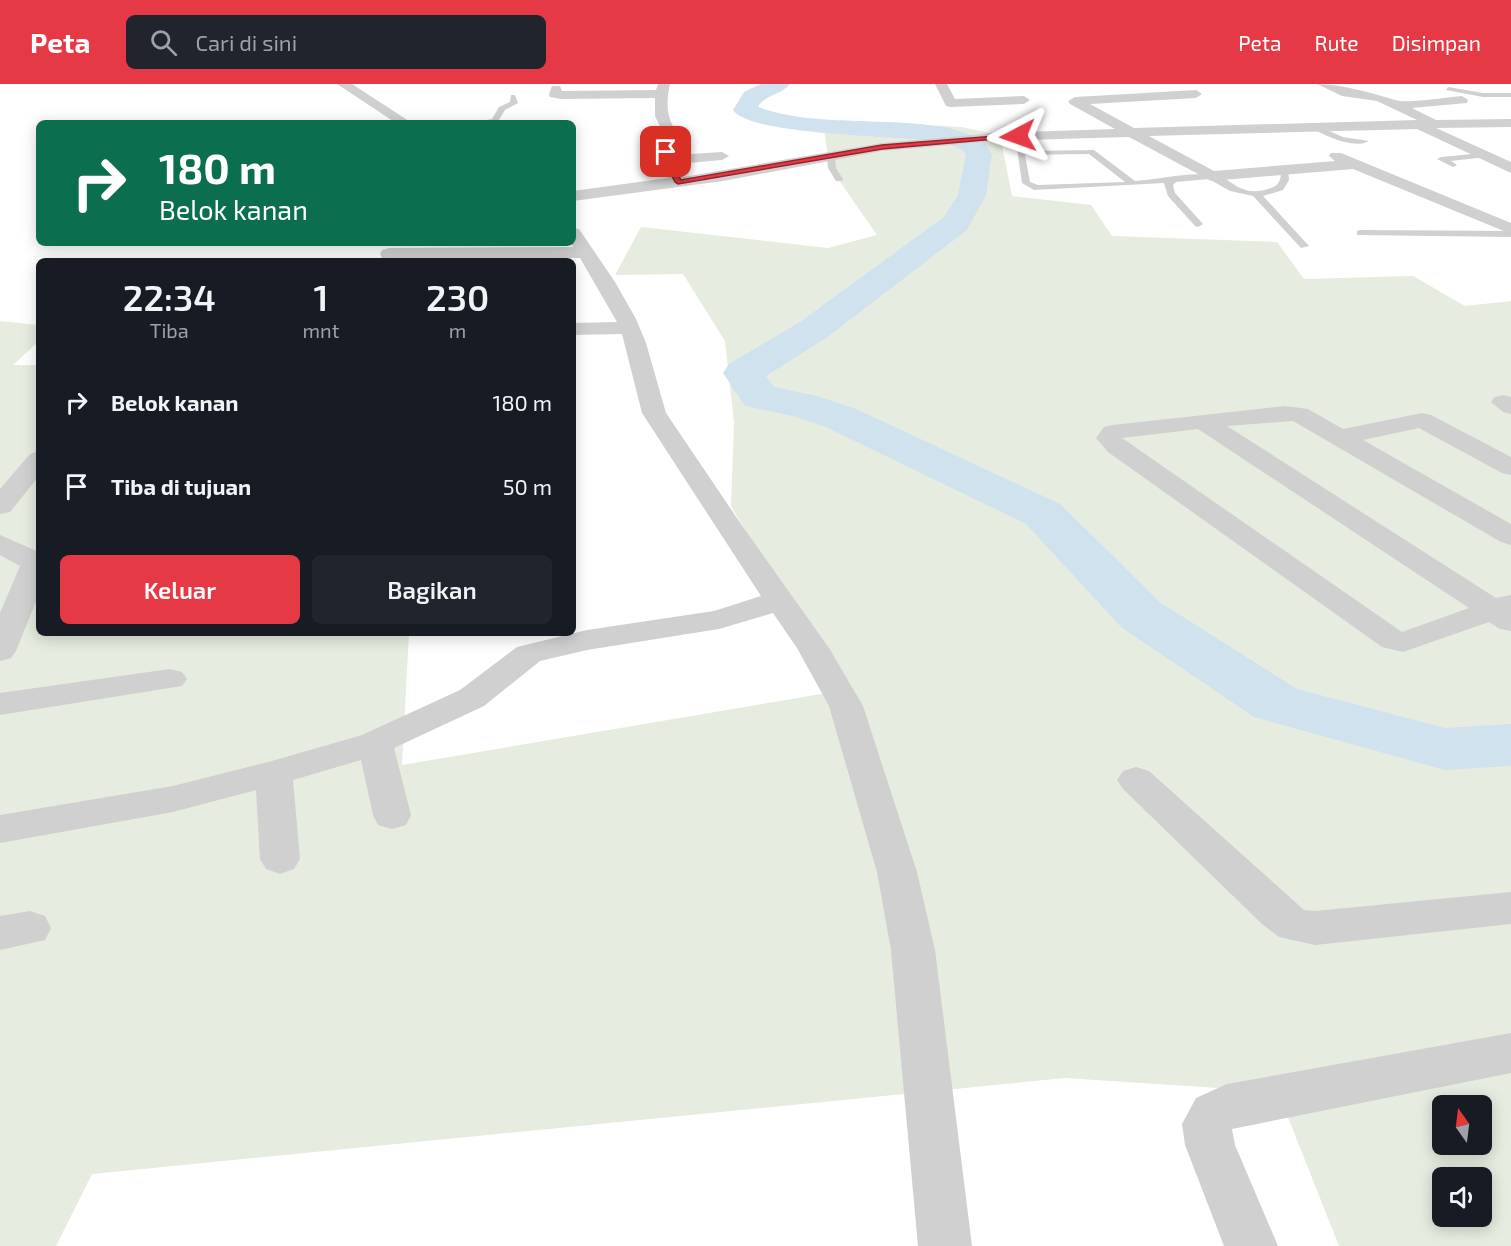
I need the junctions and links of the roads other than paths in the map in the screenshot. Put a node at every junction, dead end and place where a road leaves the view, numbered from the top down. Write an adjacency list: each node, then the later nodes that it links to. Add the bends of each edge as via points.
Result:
1 (343, 84): 17 (street)
2 (941, 84): 13 (street)
3 (1176, 84): 9 (street, via 1202,97)
4 (1323, 84): 14 (street)
5 (1448, 88): 7 (lane, via 1483,95)
6 (556, 89): 10 (street, via 555,94 561,95)
7 (1511, 95)
8 (513, 96): 18 (lane, via 514,103 502,109)
9 (1135, 98): 25 (street); 26 (street, via 1076,101)
10 (658, 99): 38 (street, via 670,134)
11 (1024, 100): 13 (street)
12 (1462, 100): 14 (street)
13 (951, 103): 16 (street)
14 (1395, 105): 21 (street)
15 (1238, 113): 24 (street)
16 (964, 116)
17 (400, 120)
18 (494, 120)
19 (1511, 123): 21 (street)
20 (1417, 125): 21 (street); 23 (street); 37 (street)
21 (1437, 125)
22 (981, 126): 28 (street)
23 (1313, 126): 24 (street); 30 (lane, via 1341,139)
24 (1270, 127): 25 (street); 29 (street)
25 (1200, 130): 26 (street); 31 (street)
26 (1127, 131): 27 (street); 43 (street)
27 (1018, 136): 28 (street); 33 (lane)
28 (999, 137): 36 (street, via 882,147)
29 (1302, 141)
30 (1365, 141)
31 (1232, 145)
32 (1323, 150): 39 (street)
33 (1020, 153): 47 (lane, via 1091,152); 47 (lane, via 1030,186)
34 (735, 155): 38 (street)
35 (1253, 155): 42 (street)
36 (831, 156): 44 (lane); 46 (street)
37 (1483, 156): 40 (lane, via 1441,159); 41 (street)
38 (667, 160): 46 (street)
39 (1355, 164): 42 (street); 51 (street)
40 (1453, 165)
41 (1511, 168)
42 (1286, 170): 43 (street); 48 (lane, via 1280,188)
43 (1211, 176): 45 (lane); 48 (lane, via 1241,192)
44 (839, 179)
45 (1173, 180): 47 (lane); 50 (lane, via 1168,184 1171,194)
46 (678, 182): 49 (street)
47 (1133, 184)
48 (1256, 194): 54 (lane)
49 (576, 196)
50 (1198, 224)
51 (1511, 229)
52 (1360, 233): 53 (lane)
53 (1511, 234)
54 (1304, 246)
55 (389, 254): 56 (street)
56 (467, 257): 57 (street)
57 (497, 258)
58 (586, 261): 59 (street, via 616,297)
59 (629, 328): 60 (street); 70 (street, via 654,413)
60 (576, 329)
61 (1203, 421): 62 (street, via 1294,413); 71 (street); 71 (street, via 1113,432 1108,438 1394,640 1403,642)
62 (1342, 437): 64 (street, via 1422,420); 66 (street)
63 (36, 463): 65 (street)
64 (1511, 467)
65 (0, 506)
66 (1511, 536)
67 (0, 543): 68 (street)
68 (36, 563)
69 (36, 569): 72 (street)
70 (781, 600): 76 (street, via 719,620 588,640 529,654 472,698); 84 (street, via 846,706 897,872 913,950)
71 (1505, 612)
72 (27, 615): 73 (street)
73 (0, 651)
74 (170, 679): 75 (street)
75 (0, 704)
76 (375, 742): 77 (street); 79 (street)
77 (274, 773): 80 (street, via 173,799); 81 (street)
78 (1136, 780): 82 (street, via 1294,925 1315,928)
79 (392, 815)
80 (0, 829)
81 (280, 860)
82 (1511, 908)
83 (1511, 1053): 85 (street, via 1227,1106 1213,1114 1207,1124 1210,1145)
84 (945, 1246)
85 (1251, 1246)

